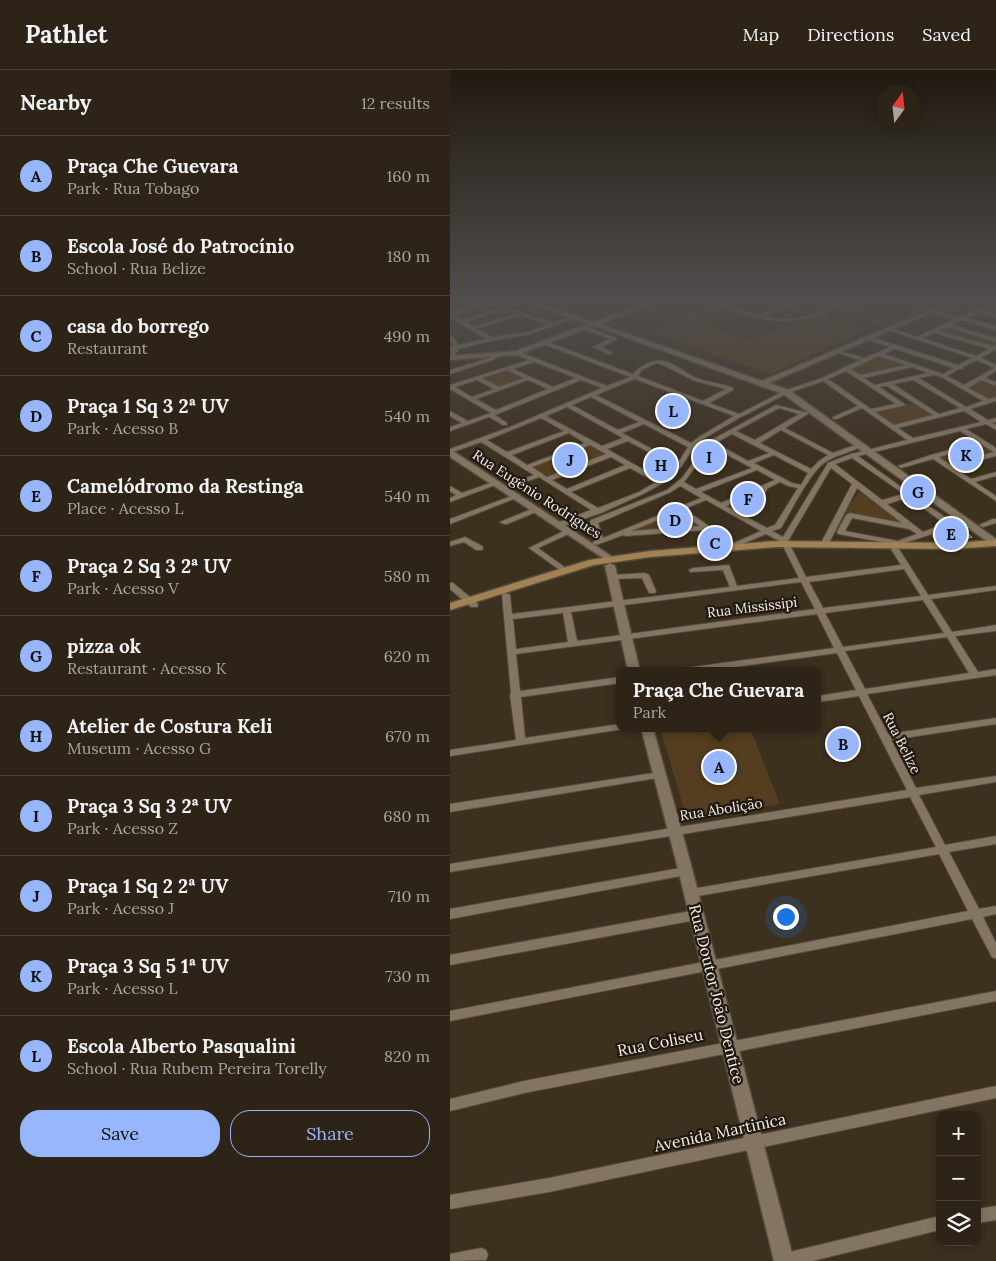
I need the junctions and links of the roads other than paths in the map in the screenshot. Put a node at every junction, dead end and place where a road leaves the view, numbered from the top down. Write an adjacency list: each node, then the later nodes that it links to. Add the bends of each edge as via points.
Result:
1 (489, 356): 13 (street)
2 (497, 356): 22 (street)
3 (523, 356): 15 (street)
4 (579, 356): 24 (street)
5 (693, 356): 34 (street)
6 (828, 356): 25 (street)
7 (850, 356): 16 (street)
8 (875, 356): 16 (street)
9 (883, 356): 17 (street)
10 (923, 356): 20 (street)
11 (969, 356): 14 (street)
12 (981, 356): 14 (street)
13 (451, 358)
14 (977, 358): 20 (street); 21 (street)
15 (534, 360): 18 (street); 30 (street)
16 (865, 360): 19 (street)
17 (912, 366): 23 (street); 27 (street)
18 (507, 368): 28 (street); 29 (street)
19 (847, 368): 27 (street); 33 (street)
20 (960, 368): 26 (street)
21 (996, 368): 32 (street)
22 (450, 372)
23 (935, 373): 26 (street); 31 (street)
24 (634, 376): 39 (street); 49 (street); 49 (street, via 656,361 672,365 677,371 700,381 732,388)
25 (780, 376): 34 (street); 43 (street)
26 (943, 376): 40 (street)
27 (858, 377): 38 (street)
28 (477, 378): 37 (street); 41 (street)
29 (529, 378): 41 (street); 42 (street)
30 (582, 378): 39 (street); 42 (street)
31 (914, 378): 35 (street); 53 (street)
32 (981, 378): 36 (street); 40 (street)
33 (824, 379): 43 (street); 52 (street)
34 (767, 381): 43 (street)
35 (888, 384): 38 (street); 47 (street)
36 (996, 384)
37 (450, 387): 45 (street)
38 (873, 387): 51 (street)
39 (606, 388): 44 (street)
40 (964, 388): 48 (street)
41 (499, 389): 45 (street)
42 (552, 389): 57 (street)
43 (789, 390): 55 (street); 59 (street); 61 (street)
44 (591, 395): 50 (street); 63 (street)
45 (471, 399): 57 (street)
46 (996, 399): 48 (street)
47 (915, 402): 51 (street); 60 (street)
48 (989, 402): 53 (street)
49 (703, 403): 59 (street)
50 (568, 405): 58 (street); 74 (street)
51 (901, 405): 54 (street)
52 (862, 406): 54 (street); 61 (street)
53 (965, 409): 60 (street); 64 (street)
54 (871, 411): 67 (street)
55 (808, 412): 68 (street); 73 (street, via 778,406); 82 (street)
56 (450, 413): 65 (street)
57 (493, 414): 65 (street); 66 (street)
58 (542, 416): 72 (street); 76 (street)
59 (739, 416): 83 (street)
60 (938, 416): 67 (street)
61 (835, 418): 85 (street)
62 (996, 420): 64 (street)
63 (645, 422): 74 (street); 83 (street)
64 (987, 422): 69 (street); 71 (street)
65 (467, 423): 70 (street)
66 (505, 424)
67 (893, 427): 77 (street)
68 (781, 428): 80 (street); 92 (street)
69 (996, 428)
70 (450, 429)
71 (961, 429): 77 (street); 81 (street)
72 (569, 431): 78 (street); 90 (street)
73 (731, 431): 79 (street); 80 (street)
74 (618, 432): 75 (street)
75 (629, 438): 84 (street); 100 (street)
76 (481, 439): 86 (street); 90 (street)
77 (912, 441): 85 (street)
78 (590, 443): 84 (street); 99 (street)
79 (710, 443): 94 (street); 107 (street)
80 (755, 443): 88 (street)
81 (983, 443): 87 (street); 93 (street)
82 (860, 445): 85 (street); 92 (street)
83 (692, 446): 100 (street)
84 (601, 449): 91 (street)
85 (873, 450): 89 (street); 97 (street); 118 (street)
86 (450, 452): 110 (street, Rua Eugênio Rodrigues)
87 (996, 452): 98 (street)
88 (774, 453): 94 (street); 102 (street)
89 (853, 454): 95 (street); 125 (street, via 909,495)
90 (506, 455): 99 (street)
91 (611, 455): 96 (street); 105 (street)
92 (833, 455): 102 (street)
93 (933, 456): 97 (street); 98 (street)
94 (748, 463): 101 (street)
95 (830, 464): 111 (street); 150 (street)
96 (630, 465): 109 (street); 116 (street)
97 (901, 466): 139 (street)
98 (949, 466): 108 (street)
99 (527, 467): 104 (street)
100 (677, 468): 107 (street); 109 (street)
101 (758, 468): 106 (street); 117 (street)
102 (812, 472): 113 (street)
103 (996, 474): 108 (street)
104 (540, 475): 105 (street); 115 (street)
105 (547, 480): 116 (street)
106 (780, 480): 112 (street); 113 (street)
107 (682, 481): 117 (street); 144 (street, via 669,491 594,522)
108 (970, 481): 121 (street)
109 (661, 482): 129 (street)
110 (496, 483): 115 (street, Rua Eugênio Rodrigues); 119 (street)
111 (855, 484): 125 (street); 146 (street)
112 (765, 487): 126 (street); 130 (street)
113 (802, 487): 141 (street, via 778,526)
114 (450, 488): 119 (street)
115 (504, 488): 120 (street, Rua Eugênio Rodrigues)
116 (566, 491): 129 (street)
117 (695, 492): 122 (street)
118 (927, 494): 123 (street); 131 (street)
119 (461, 496): 124 (street)
120 (517, 496): 127 (street, Rua Eugênio Rodrigues); 133 (street)
121 (995, 497)
122 (706, 498): 126 (street); 128 (street)
123 (913, 498): 125 (street); 136 (street)
124 (450, 500)
125 (882, 504): 137 (street)
126 (720, 506): 130 (street)
127 (537, 510): 134 (street); 135 (street, Rua Eugênio Rodrigues)
128 (678, 510): 138 (street); 142 (street)
129 (598, 511): 135 (street)
130 (743, 520): 141 (street)
131 (964, 521): 136 (street); 139 (street)
132 (996, 521): 139 (street)
133 (450, 522)
134 (504, 522)
135 (560, 525): 140 (street, Rua Eugênio Rodrigues)
136 (951, 525): 143 (street)
137 (912, 527): 143 (street); 151 (street, via 850,515 841,532)
138 (708, 528): 142 (street); 153 (street)
139 (981, 529): 145 (street); 148 (main road, via 982,538)
140 (569, 532): 149 (street, Rua Eugênio Rodrigues); 157 (street, via 533,548)
141 (766, 532): 150 (street); 153 (street)
142 (618, 534): 144 (street)
143 (922, 535): 151 (street)
144 (600, 542): 149 (street)
145 (996, 542): 148 (main road); 151 (main road)
146 (825, 543): 150 (main road); 151 (main road)
147 (450, 544): 152 (street, via 465,538)
148 (972, 544): 151 (main road)
149 (591, 545): 154 (street, Rua Eugênio Rodrigues)
150 (784, 545): 151 (main road); 153 (main road); 159 (street, Rua Belize)
151 (898, 546): 155 (street)
152 (479, 548)
153 (736, 549): 154 (main road); 154 (main road)
154 (609, 562): 157 (main road); 158 (street); 161 (main road)
155 (905, 567): 159 (street); 166 (street)
156 (693, 570): 162 (street, via 726,568)
157 (564, 572): 161 (main road)
158 (612, 578): 164 (street, via 645,575); 168 (street)
159 (804, 579): 162 (street); 172 (street, Rua Belize)
160 (450, 585): 167 (street)
161 (523, 587): 165 (main road)
162 (734, 588): 168 (street)
163 (996, 588): 166 (street, Rua Mississipi)
164 (652, 591)
165 (497, 596): 167 (main road); 173 (street)
166 (926, 597): 172 (street, Rua Mississipi); 175 (street)
167 (472, 603): 169 (main road); 171 (main road)
168 (620, 603): 170 (street); 176 (street)
169 (450, 607)
170 (567, 610): 173 (street); 177 (street)
171 (450, 612)
172 (822, 612): 176 (street, Rua Mississipi); 178 (street, Rua Belize)
173 (509, 616): 179 (street)
174 (996, 628): 175 (street)
175 (949, 635): 178 (street); 183 (street)
176 (627, 637): 177 (street, Rua Mississipi); 180 (street)
177 (573, 644): 179 (street, Rua Mississipi)
178 (840, 649): 181 (street); 185 (street, Rua Belize)
179 (512, 652): 186 (street)
180 (633, 667)
181 (713, 667)
182 (996, 672): 183 (street)
183 (975, 675): 185 (street)
184 (616, 681): 186 (street)
185 (861, 693): 187 (street); 191 (street, Rua Belize)
186 (516, 695): 192 (street)
187 (821, 699)
188 (996, 722): 191 (street)
189 (616, 729): 192 (street)
190 (648, 732): 194 (street, Rua Doutor João Dentice)
191 (884, 738): 196 (street, Rua Belize)
192 (521, 743): 193 (street)
193 (450, 753)
194 (660, 775): 197 (street); 198 (street, Rua Doutor João Dentice)
195 (996, 779): 196 (street, Rua Abolição)
196 (912, 793): 198 (street, Rua Abolição); 200 (street, Rua Belize)
197 (450, 808)
198 (674, 830): 201 (street, Rua Abolição); 202 (street, Rua Doutor João Dentice)
199 (996, 840): 200 (street)
200 (942, 850): 203 (street); 206 (street, Rua Belize)
201 (450, 868)
202 (686, 871): 203 (street, Rua Doutor João Dentice); 205 (street)
203 (692, 893): 207 (street, Rua Doutor João Dentice)
204 (996, 910): 206 (street)
205 (450, 914)
206 (976, 914): 208 (street, Rua Belize); 210 (street)
207 (696, 915): 209 (street); 210 (street, Rua Doutor João Dentice)
208 (996, 954)
209 (450, 960)
210 (709, 965): 212 (street); 213 (street, Rua Doutor João Dentice)
211 (996, 996): 213 (street, Rua Coliseu)
212 (450, 1016)
213 (730, 1046): 215 (street, Rua Coliseu, via 524,1086); 216 (street, Rua Doutor João Dentice)
214 (996, 1092): 216 (street, Avenida Martinica)
215 (450, 1105)
216 (753, 1143): 217 (street, Avenida Martinica); 223 (street, Rua Doutor João Dentice)
217 (450, 1202)
218 (996, 1212): 219 (street)
219 (981, 1215)
220 (936, 1224): 223 (street)
221 (481, 1255): 222 (street)
222 (452, 1261)
223 (783, 1261)

